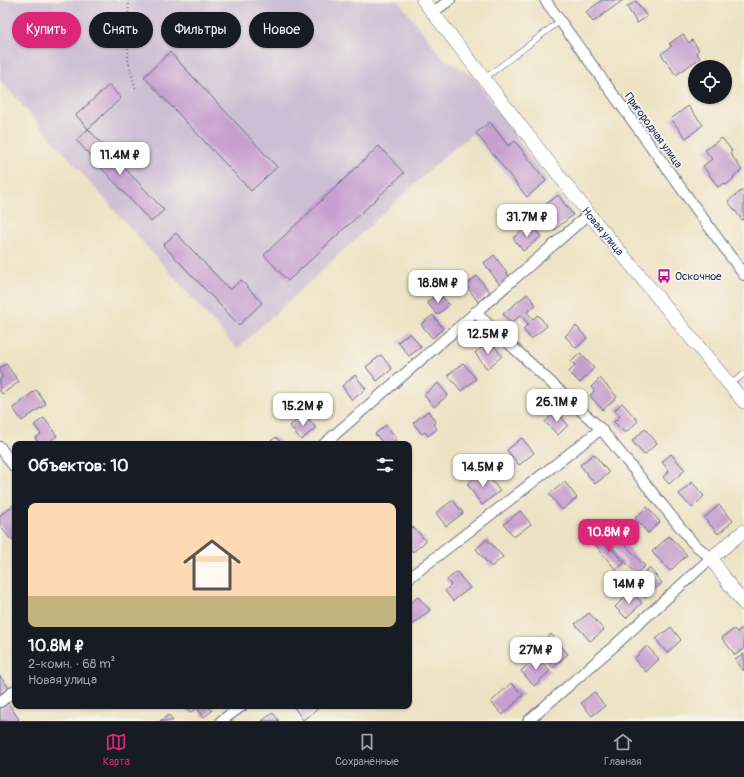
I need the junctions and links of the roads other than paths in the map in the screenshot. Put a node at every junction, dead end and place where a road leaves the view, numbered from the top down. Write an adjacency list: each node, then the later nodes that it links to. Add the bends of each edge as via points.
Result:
1 (423, 0): 4 (street, Новая улица)
2 (450, 0): 4 (street)
3 (545, 0): 5 (street, Пригородная улица)
4 (433, 12): 6 (street, Новая улица)
5 (560, 21): 6 (lane); 8 (street, Пригородная улица)
6 (485, 79): 7 (street, Новая улица)
7 (589, 214): 9 (street); 11 (street, Новая улица)
8 (744, 275)
9 (475, 312): 13 (street); 14 (street)
10 (744, 374): 11 (lane)
11 (730, 385): 12 (street, Новая улица)
12 (744, 402)
13 (601, 429): 18 (street, via 692,543); 19 (street)
14 (327, 441)
15 (0, 447): 16 (street)
16 (12, 464)
17 (744, 531): 18 (street)
18 (711, 558): 20 (street); 25 (street)
19 (412, 576)
20 (744, 604)
21 (12, 692): 22 (street)
22 (0, 702)
23 (238, 709): 24 (street)
24 (221, 721)
25 (528, 721)

